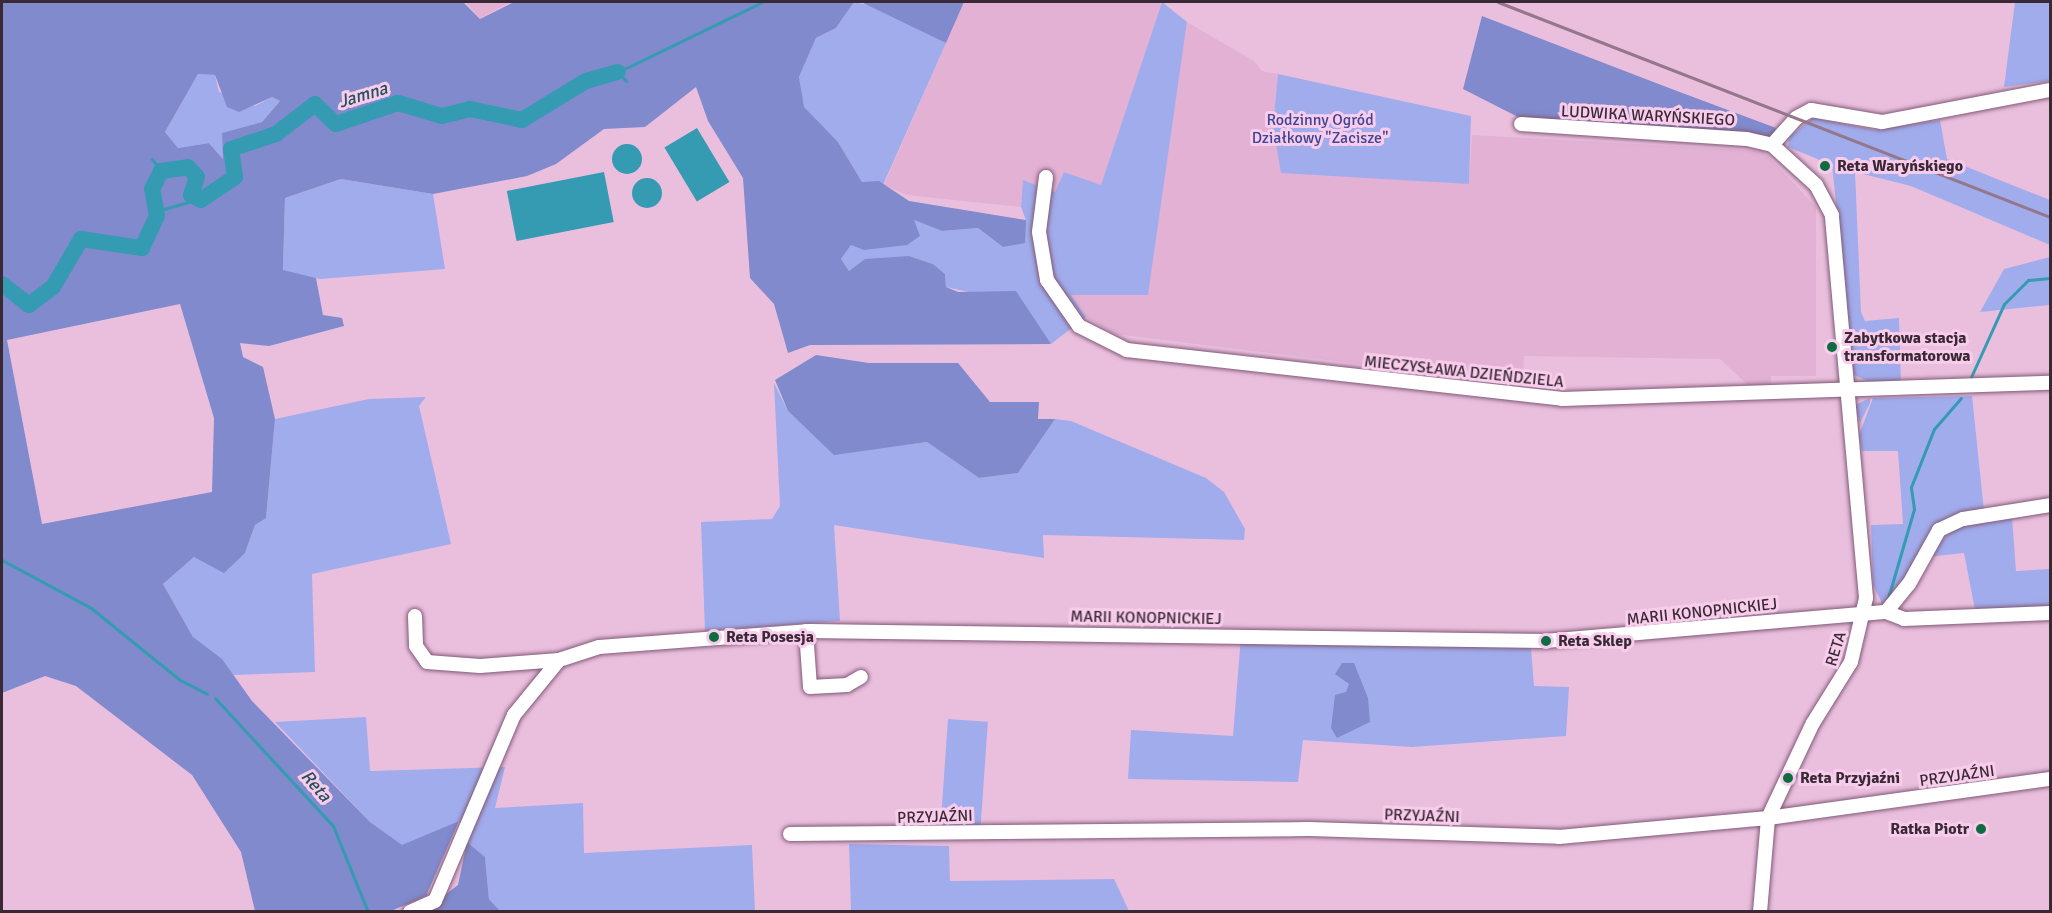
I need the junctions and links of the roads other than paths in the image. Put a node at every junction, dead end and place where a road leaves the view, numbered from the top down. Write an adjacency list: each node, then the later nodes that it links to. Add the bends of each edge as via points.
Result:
1 (2050, 90): 3 (street, via 1882,122 1811,110 1796,118)
2 (1521, 124): 3 (street, LUDWIKA WARYŃSKIEGO, via 1747,139)
3 (1772, 145): 6 (street, via 1816,185 1832,215)
4 (1046, 177): 6 (street, MIECZYSŁAWA DZIEŃDZIELA, via 1039,232 1047,280 1079,326 1127,350 1519,396)
5 (2050, 383): 6 (street, MIECZYSŁAWA DZIEŃDZIELA)
6 (1844, 392): 9 (street, RETA, via 1861,508)
7 (2050, 505): 8 (street, via 1963,519 1939,530 1910,584)
8 (1886, 612): 9 (street); 10 (street, via 1904,619)
9 (1864, 613): 12 (street, MARII KONOPNICKIEJ, via 1546,641); 16 (street, RETA, via 1844,678 1813,723)
10 (2050, 613)
11 (415, 616): 13 (street, MARII KONOPNICKIEJ, via 416,646 427,662 480,666)
12 (806, 631): 13 (street, MARII KONOPNICKIEJ, via 645,640); 14 (street, via 810,687 848,685)
13 (559, 660): 18 (street, via 514,715 435,902)
14 (861, 677)
15 (2050, 779): 16 (street, PRZYJAŹNI)
16 (1768, 818): 17 (street, PRZYJAŹNI, via 1559,837 1309,830); 19 (street, RETA)
17 (790, 834)
18 (410, 912)
19 (1760, 912)

